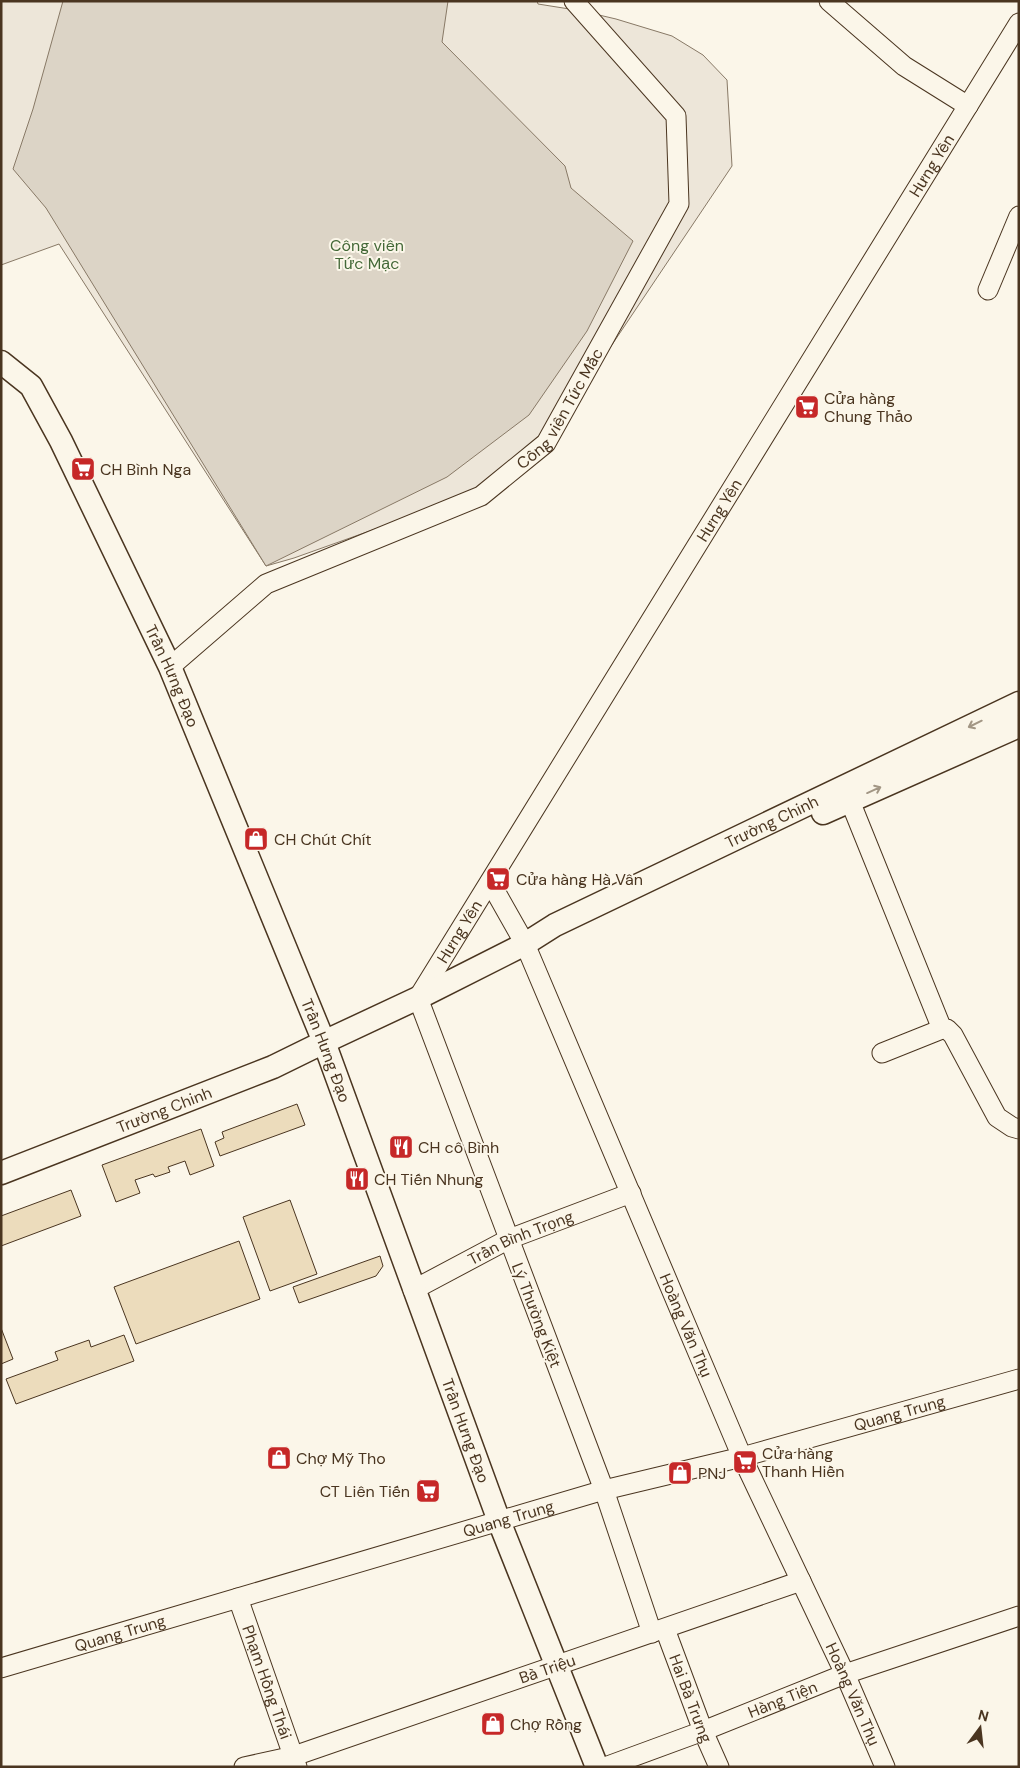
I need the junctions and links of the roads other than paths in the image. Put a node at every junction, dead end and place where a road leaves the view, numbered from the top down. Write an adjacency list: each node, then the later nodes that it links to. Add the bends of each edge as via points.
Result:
1 (574, 1): 8 (street, Công viên Tức Mắc, via 676,116 679,204 546,443 481,496 266,584)
2 (829, 1): 4 (street, via 904,66)
3 (1019, 23): 4 (street, Hưng Yên)
4 (968, 106): 13 (street, Hưng Yên)
5 (1019, 216): 6 (street)
6 (988, 290)
7 (1, 362): 8 (main road, Trần Hưng Đạo, via 31,386 61,441)
8 (170, 667): 17 (main road, Trần Hưng Đạo)
9 (1019, 703): 12 (main road, Trường Chinh, one-way to 12)
10 (1019, 726): 11 (main road, Trường Chinh, one-way to 10)
11 (850, 801): 12 (main road, Trường Chinh); 16 (street)
12 (766, 831): 14 (main road, Trường Chinh, via 555,925)
13 (490, 882): 14 (street, Hoàng Văn Thụ); 15 (street, Hưng Yên)
14 (525, 944): 15 (main road, Trường Chinh); 22 (street, Hoàng Văn Thụ)
15 (418, 998): 17 (main road, Trường Chinh); 23 (street, Lý Thường Kiệt)
16 (942, 1029): 18 (street); 19 (street, via 953,1035 997,1116)
17 (324, 1042): 20 (main road, Trường Chinh, via 271,1052); 21 (main road, Trường Chinh, via 273,1067); 24 (main road, Trần Hưng Đạo)
18 (882, 1053)
19 (1019, 1129)
20 (1, 1158)
21 (1, 1173)
22 (631, 1193): 23 (street, Trần Bình Trọng); 26 (street, Hoàng Văn Thụ)
23 (509, 1239): 24 (street, Trần Bình Trọng); 27 (street, Lý Thường Kiệt)
24 (413, 1290): 28 (main road, Trần Hưng Đạo)
25 (1019, 1379): 26 (street, Quang Trung)
26 (742, 1457): 27 (street, Quang Trung); 29 (street, Hoàng Văn Thụ)
27 (604, 1490): 28 (street, Quang Trung); 32 (street, Lý Thường Kiệt)
28 (498, 1520): 30 (street, Quang Trung); 33 (main road, Trần Hưng Đạo)
29 (801, 1581): 32 (street, Bà Triệu); 35 (street, Hoàng Văn Thụ)
30 (238, 1598): 34 (street, Quang Trung); 37 (street, Phạm Hồng Thái)
31 (1019, 1616): 35 (street, Hàng Tiện)
32 (659, 1631): 33 (street, Bà Triệu); 36 (street, Hai Bà Trưng)
33 (555, 1665): 37 (street, Bà Triệu); 39 (main road, Trần Hưng Đạo)
34 (1, 1668)
35 (845, 1674): 36 (street, Hàng Tiện); 42 (street, Hoàng Văn Thụ)
36 (703, 1731): 40 (street, Hàng Tiện); 41 (street, Hai Bà Trưng)
37 (295, 1762): 38 (street, Bà Triệu)
38 (244, 1767)
39 (596, 1767)
40 (605, 1767)
41 (719, 1767)
42 (884, 1767)

